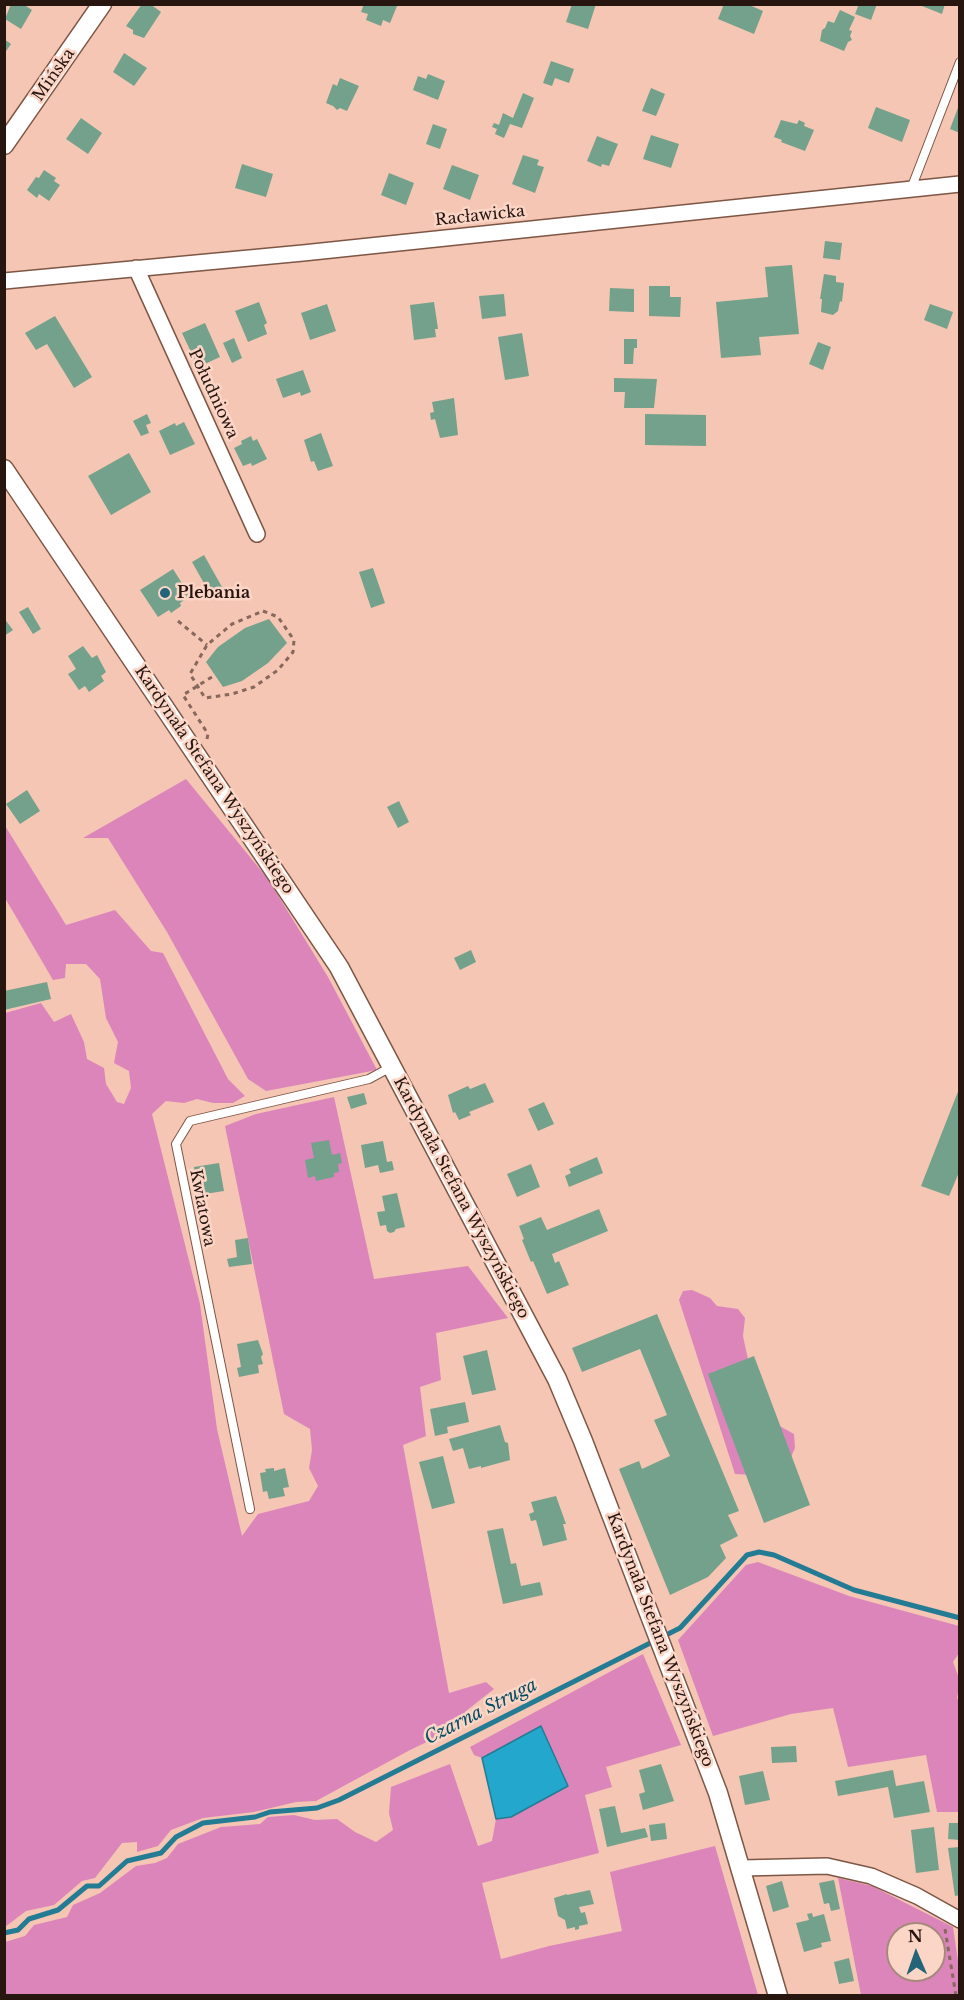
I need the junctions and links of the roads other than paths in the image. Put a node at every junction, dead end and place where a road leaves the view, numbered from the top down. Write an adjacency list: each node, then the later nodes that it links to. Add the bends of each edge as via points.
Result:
1 (102, 4): 3 (street, Mińska)
2 (960, 62): 5 (lane)
3 (4, 145)
4 (960, 184): 5 (street, Racławicka)
5 (911, 189): 6 (street, Racławicka)
6 (136, 268): 7 (street, Racławicka); 9 (street, Południowa)
7 (4, 281)
8 (4, 469): 10 (street, Kardynała Stefana Wyszyńskiego, via 232,796 339,967)
9 (257, 534)
10 (392, 1066): 11 (lane, Kwiatowa, via 369,1079 190,1121 176,1144); 12 (street, Kardynała Stefana Wyszyńskiego, via 557,1379 718,1793)
11 (249, 1509)
12 (742, 1868): 13 (street, via 826,1866 871,1876); 14 (street, Kardynała Stefana Wyszyńskiego)
13 (960, 1920)
14 (778, 1995)

